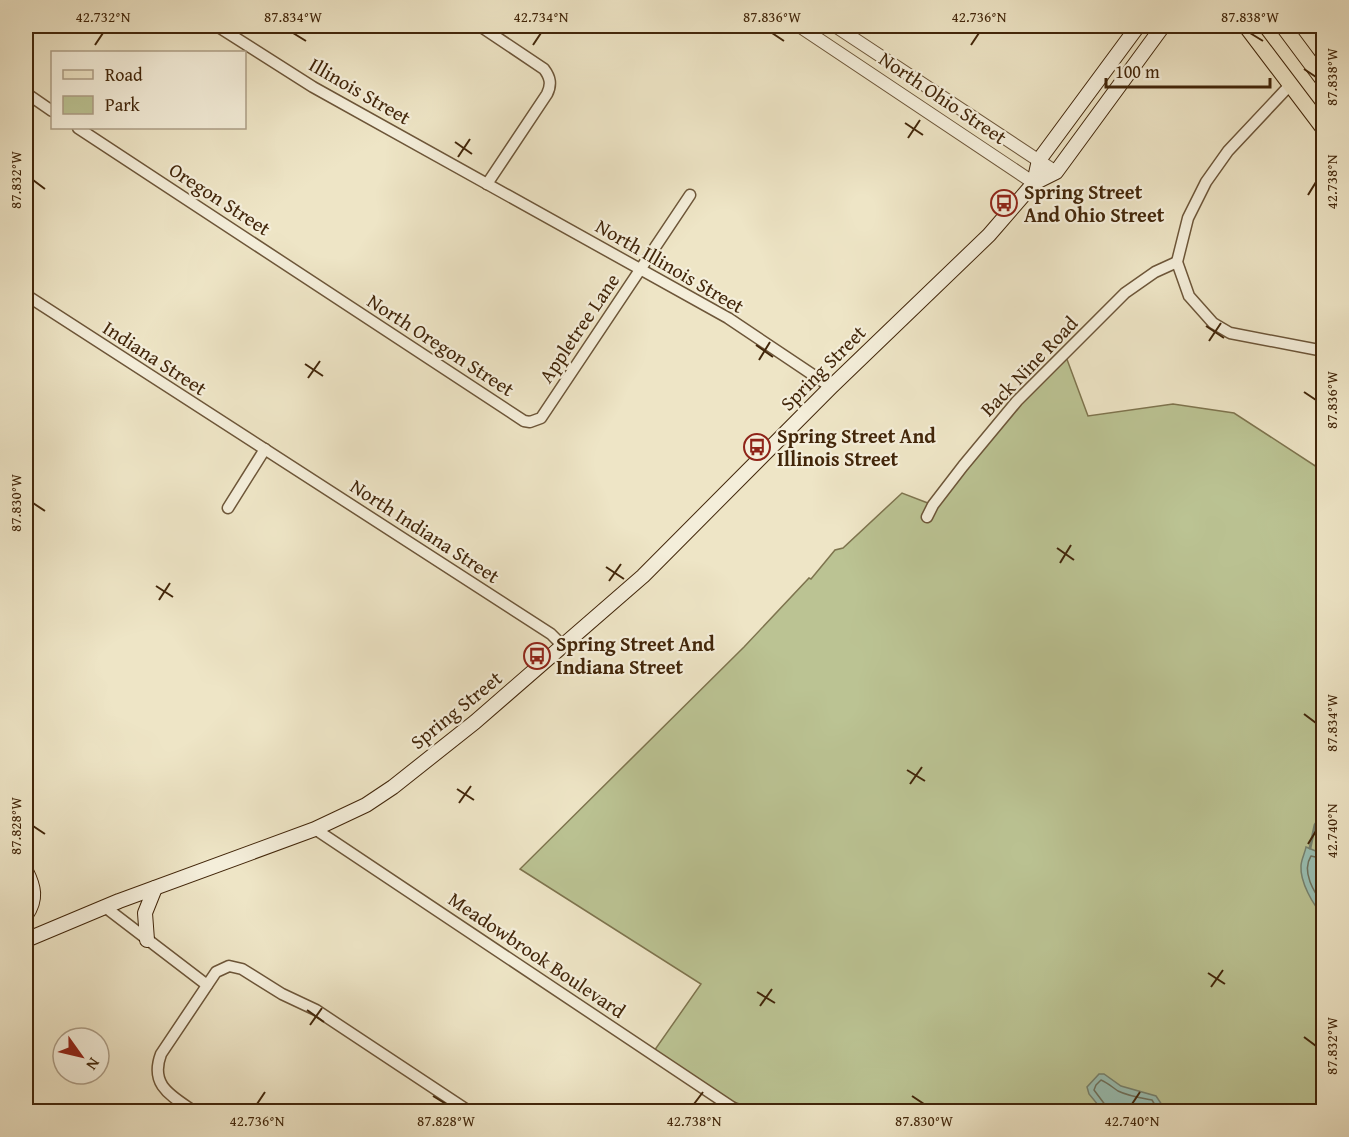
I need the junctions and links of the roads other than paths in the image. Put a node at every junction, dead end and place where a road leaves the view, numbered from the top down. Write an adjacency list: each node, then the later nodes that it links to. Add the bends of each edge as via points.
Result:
1 (217, 26): 22 (street, Illinois Street, via 313,87)
2 (480, 26): 22 (street, via 544,69 550,80 547,94)
3 (835, 26): 11 (street, North Ohio Street)
4 (1138, 26): 19 (main road, Spring Street)
5 (1163, 26): 20 (main road, Spring Street)
6 (1246, 26): 10 (main road)
7 (1283, 26): 9 (main road)
8 (808, 28): 13 (street, North Ohio Street)
9 (1323, 81)
10 (1290, 85): 17 (main road); 24 (street, via 1228,151 1206,182 1188,218)
11 (930, 88): 13 (street); 15 (street, North Ohio Street)
12 (26, 93): 14 (street)
13 (922, 107): 18 (street, North Ohio Street)
14 (51, 110)
15 (986, 125): 18 (street); 19 (street, North Ohio Street)
16 (80, 129): 27 (street, Oregon Street)
17 (1323, 129)
18 (974, 142): 21 (street, North Ohio Street)
19 (1039, 160): 20 (street, North Ohio Street); 21 (main road, Spring Street)
20 (1056, 172): 21 (main road, Spring Street)
21 (1034, 183): 29 (main road, Spring Street, via 989,235)
22 (487, 184): 25 (street, North Illinois Street)
23 (690, 195): 25 (street)
24 (1178, 262): 28 (street, via 1189,296 1212,323 1230,333); 33 (street, Back Nine Road, via 1125,293 1017,401)
25 (640, 269): 29 (street, North Illinois Street, via 728,318); 30 (street, Appletree Lane, via 541,418 530,422)
26 (26, 295): 31 (street, Indiana Street)
27 (343, 301): 30 (street, North Oregon Street)
28 (1323, 351)
29 (831, 387): 34 (main road, Spring Street, via 651,568)
30 (520, 419)
31 (265, 449): 32 (street); 34 (street, North Indiana Street)
32 (228, 508)
33 (927, 517)
34 (563, 645): 35 (main road, Spring Street, via 393,787 366,805)
35 (315, 829): 37 (main road, Spring Street); 45 (street, Meadowbrook Boulevard)
36 (26, 870): 39 (main road, via 34,893)
37 (155, 888): 38 (main road, Spring Street); 41 (main road, via 145,913)
38 (105, 907): 40 (main road, Spring Street); 41 (street)
39 (26, 915)
40 (26, 940)
41 (147, 940): 42 (street)
42 (207, 985): 43 (street, via 161,1054 157,1070 167,1093); 44 (street, via 222,968 242,969 323,1014)
43 (195, 1112)
44 (470, 1112)
45 (739, 1112)

